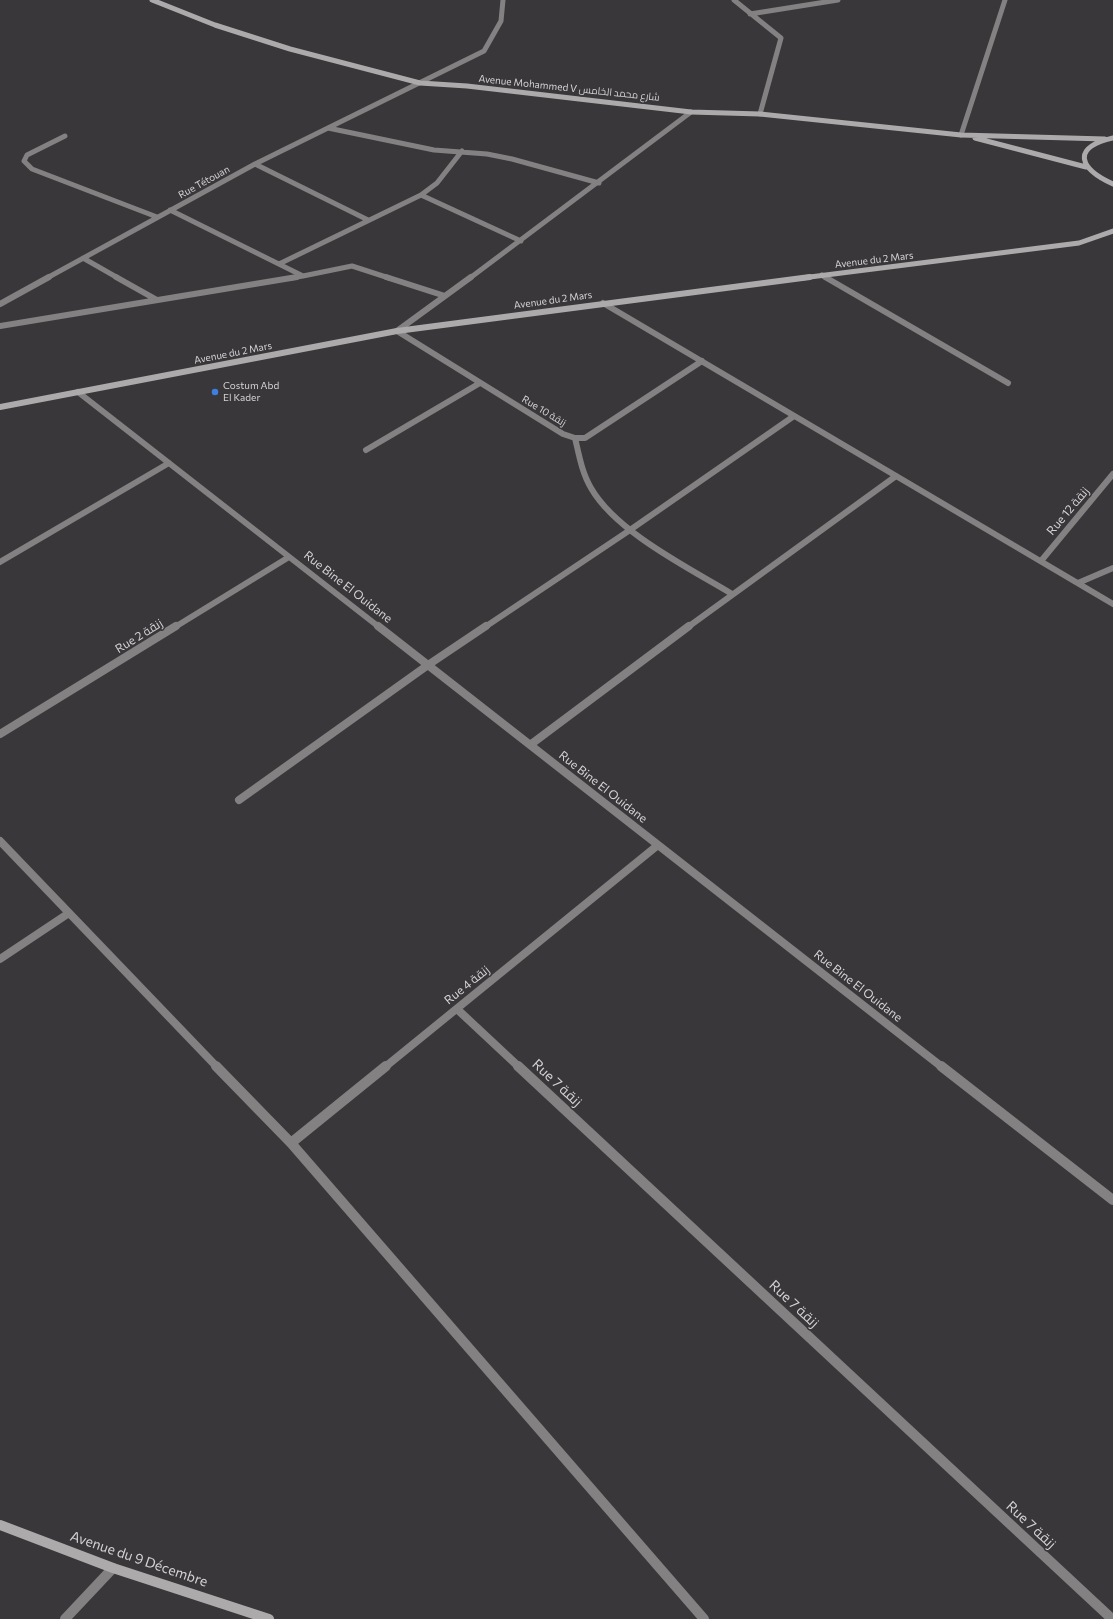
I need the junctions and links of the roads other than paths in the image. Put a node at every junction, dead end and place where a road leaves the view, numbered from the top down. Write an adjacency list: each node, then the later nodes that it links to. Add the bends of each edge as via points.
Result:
1 (152, 0): 7 (main road, Avenue Mohammed V شارع محمد الخامس)
2 (503, 0): 9 (street, Rue Tétouan, via 500,27 484,51)
3 (734, 0): 8 (street)
4 (838, 0): 8 (street)
5 (1005, 0): 13 (street)
6 (176, 4): 7 (main road)
7 (185, 12): 9 (main road, Avenue Mohammed V شارع محمد الخامس, via 290,49)
8 (750, 14): 11 (street, via 780,38)
9 (420, 83): 10 (main road, Avenue Mohammed V شارع محمد الخامس, via 467,86); 12 (street, Rue Tétouan)
10 (691, 112): 11 (main road, Avenue Mohammed V شارع محمد الخامس); 20 (street)
11 (760, 114): 13 (main road, Avenue Mohammed V شارع محمد الخامس)
12 (328, 128): 17 (street, via 434,150); 18 (street, Rue Tétouan)
13 (961, 135): 16 (main road); 19 (main road)
14 (65, 136): 25 (street, via 27,155 24,161 32,169)
15 (1113, 138): 16 (main road)
16 (1105, 139): 19 (main road, via 1088,147 1083,153)
17 (462, 151): 20 (street, via 512,159); 23 (street, via 437,183)
18 (255, 164): 24 (street, Rue Tétouan); 26 (street)
19 (1086, 167): 21 (main road, via 1100,179)
20 (599, 183): 28 (street)
21 (1112, 184): 22 (main road)
22 (1113, 190)
23 (421, 195): 26 (street); 28 (street)
24 (170, 210): 25 (street, Rue Tétouan); 30 (street)
25 (157, 217): 29 (street, Rue Tétouan)
26 (368, 220): 30 (street)
27 (1112, 230): 31 (main road, Avenue du 2 Mars, via 1079,243)
28 (521, 241): 33 (street)
29 (83, 258): 34 (street); 36 (street, Rue Tétouan)
30 (279, 264): 32 (street)
31 (822, 275): 35 (main road, Avenue du 2 Mars); 41 (street)
32 (303, 276): 33 (street, via 352,266); 34 (street)
33 (445, 296): 38 (street)
34 (157, 300): 37 (street)
35 (603, 303): 38 (main road, Avenue du 2 Mars); 39 (street)
36 (0, 304)
37 (0, 326)
38 (397, 331): 40 (street, Rue 10 زنقة); 42 (main road, Avenue du 2 Mars)
39 (702, 361): 44 (street); 45 (street, Rue 10 زنقة, via 585,438)
40 (480, 383): 45 (street, Rue 10 زنقة, via 563,434); 46 (street)
41 (1008, 383)
42 (78, 392): 43 (main road, Avenue du 2 Mars); 47 (street, Rue Bine El Ouidane)
43 (0, 407)
44 (794, 416): 49 (street); 50 (street)
45 (575, 438): 50 (street, via 586,476 594,493)
46 (366, 450)
47 (169, 463): 51 (street, Rue Bine El Ouidane); 53 (street)
48 (1113, 474): 52 (street, Rue 12 زنقة)
49 (896, 476): 52 (street); 56 (street)
50 (630, 530): 56 (street); 58 (street)
51 (289, 557): 58 (street, Rue Bine El Ouidane); 59 (street, Rue 2 زنقة)
52 (1041, 561): 55 (street)
53 (0, 562)
54 (1113, 568): 55 (street)
55 (1078, 583): 57 (street)
56 (732, 594): 60 (street)
57 (1113, 604)
58 (428, 665): 60 (street, Rue Bine El Ouidane); 61 (street)
59 (0, 734)
60 (530, 745): 63 (street, Rue Bine El Ouidane)
61 (239, 800)
62 (0, 841): 64 (street)
63 (658, 845): 66 (street, Rue 4 زنقة); 68 (street, Rue Bine El Ouidane)
64 (68, 913): 65 (street); 67 (street)
65 (0, 959)
66 (457, 1009): 67 (street, Rue 4 زنقة); 74 (street, Rue 7 زنقة)
67 (291, 1143): 73 (street)
68 (1113, 1200)
69 (0, 1525): 70 (main road, Avenue du 9 Décembre)
70 (113, 1568): 71 (street); 72 (main road, Avenue du 9 Décembre)
71 (65, 1619)
72 (269, 1619)
73 (704, 1619)
74 (1112, 1619)

